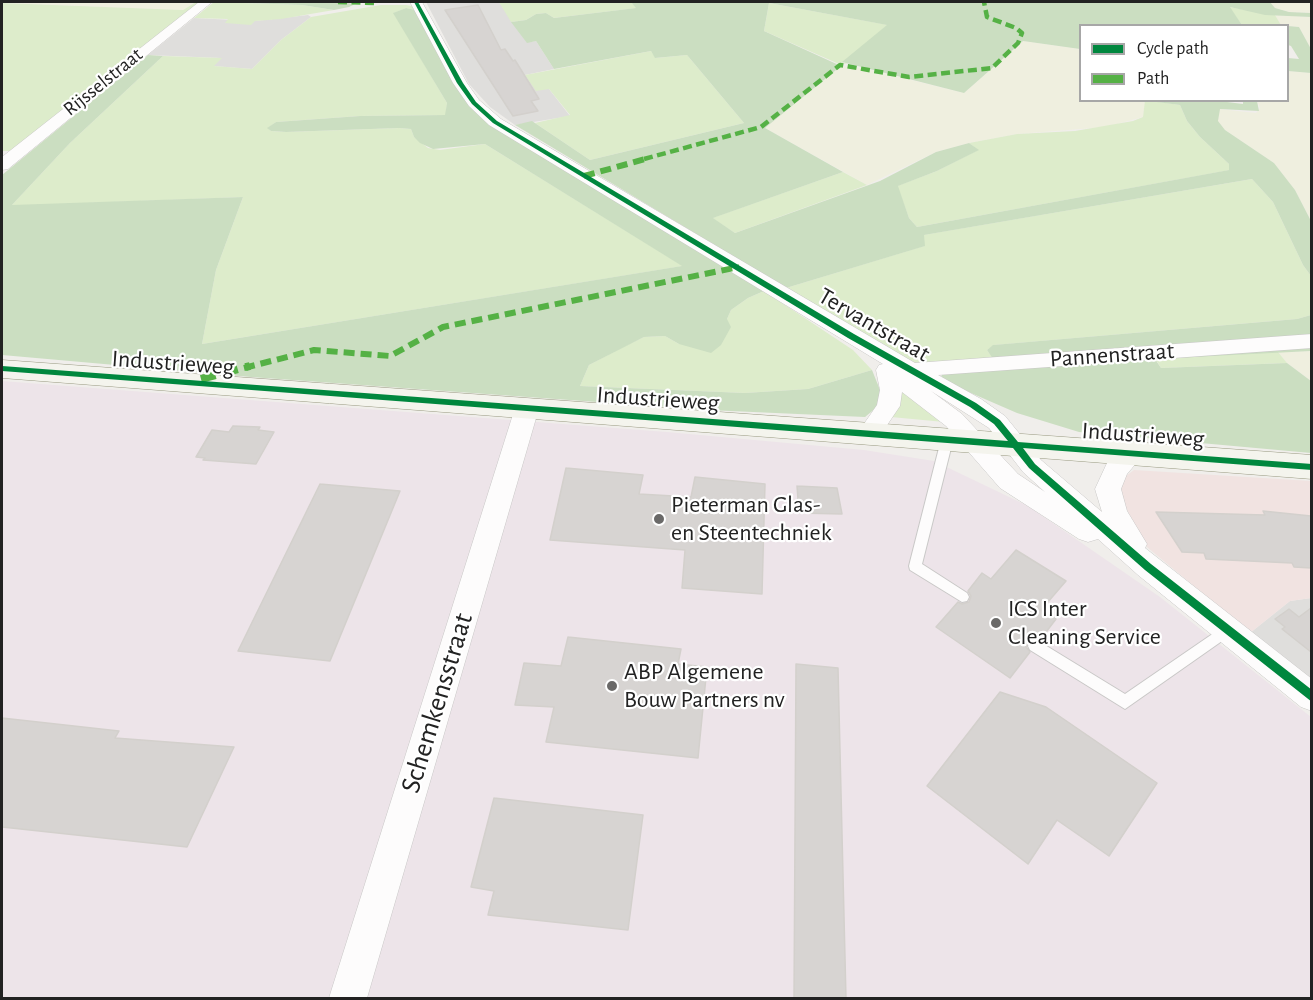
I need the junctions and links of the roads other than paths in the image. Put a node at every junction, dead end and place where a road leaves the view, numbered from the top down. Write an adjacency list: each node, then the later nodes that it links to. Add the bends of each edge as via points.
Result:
1 (206, 2): 3 (street, Rijsselstraat)
2 (416, 2): 4 (street, Tervantstraat, via 460,83 495,122)
3 (2, 165)
4 (851, 336): 7 (street, Tervantstraat); 8 (street, Tervantstraat)
5 (1311, 341): 8 (street, Pannenstraat)
6 (2, 369): 9 (main road, Industrieweg)
7 (887, 370): 10 (street, Tervantstraat, via 891,390 888,406); 11 (street, Tervantstraat, via 954,420)
8 (912, 370): 12 (street, Tervantstraat, via 998,422)
9 (526, 408): 10 (main road, Industrieweg); 20 (street, Schemkensstraat)
10 (869, 434): 11 (main road, Industrieweg)
11 (959, 440): 12 (main road, Industrieweg); 15 (street, Tervantstraat, via 1009,481); 16 (lane, via 915,566)
12 (1017, 445): 13 (main road, Industrieweg); 15 (street, Tervantstraat, via 1032,466)
13 (1132, 454): 14 (main road, Industrieweg); 15 (street, Tervantstraat, via 1116,470 1108,489 1115,513)
14 (1311, 467)
15 (1148, 567): 17 (street, Tervantstraat)
16 (962, 597)
17 (1227, 630): 18 (lane, via 1125,702); 19 (street, Tervantstraat)
18 (1035, 646)
19 (1311, 697)
20 (348, 999)

